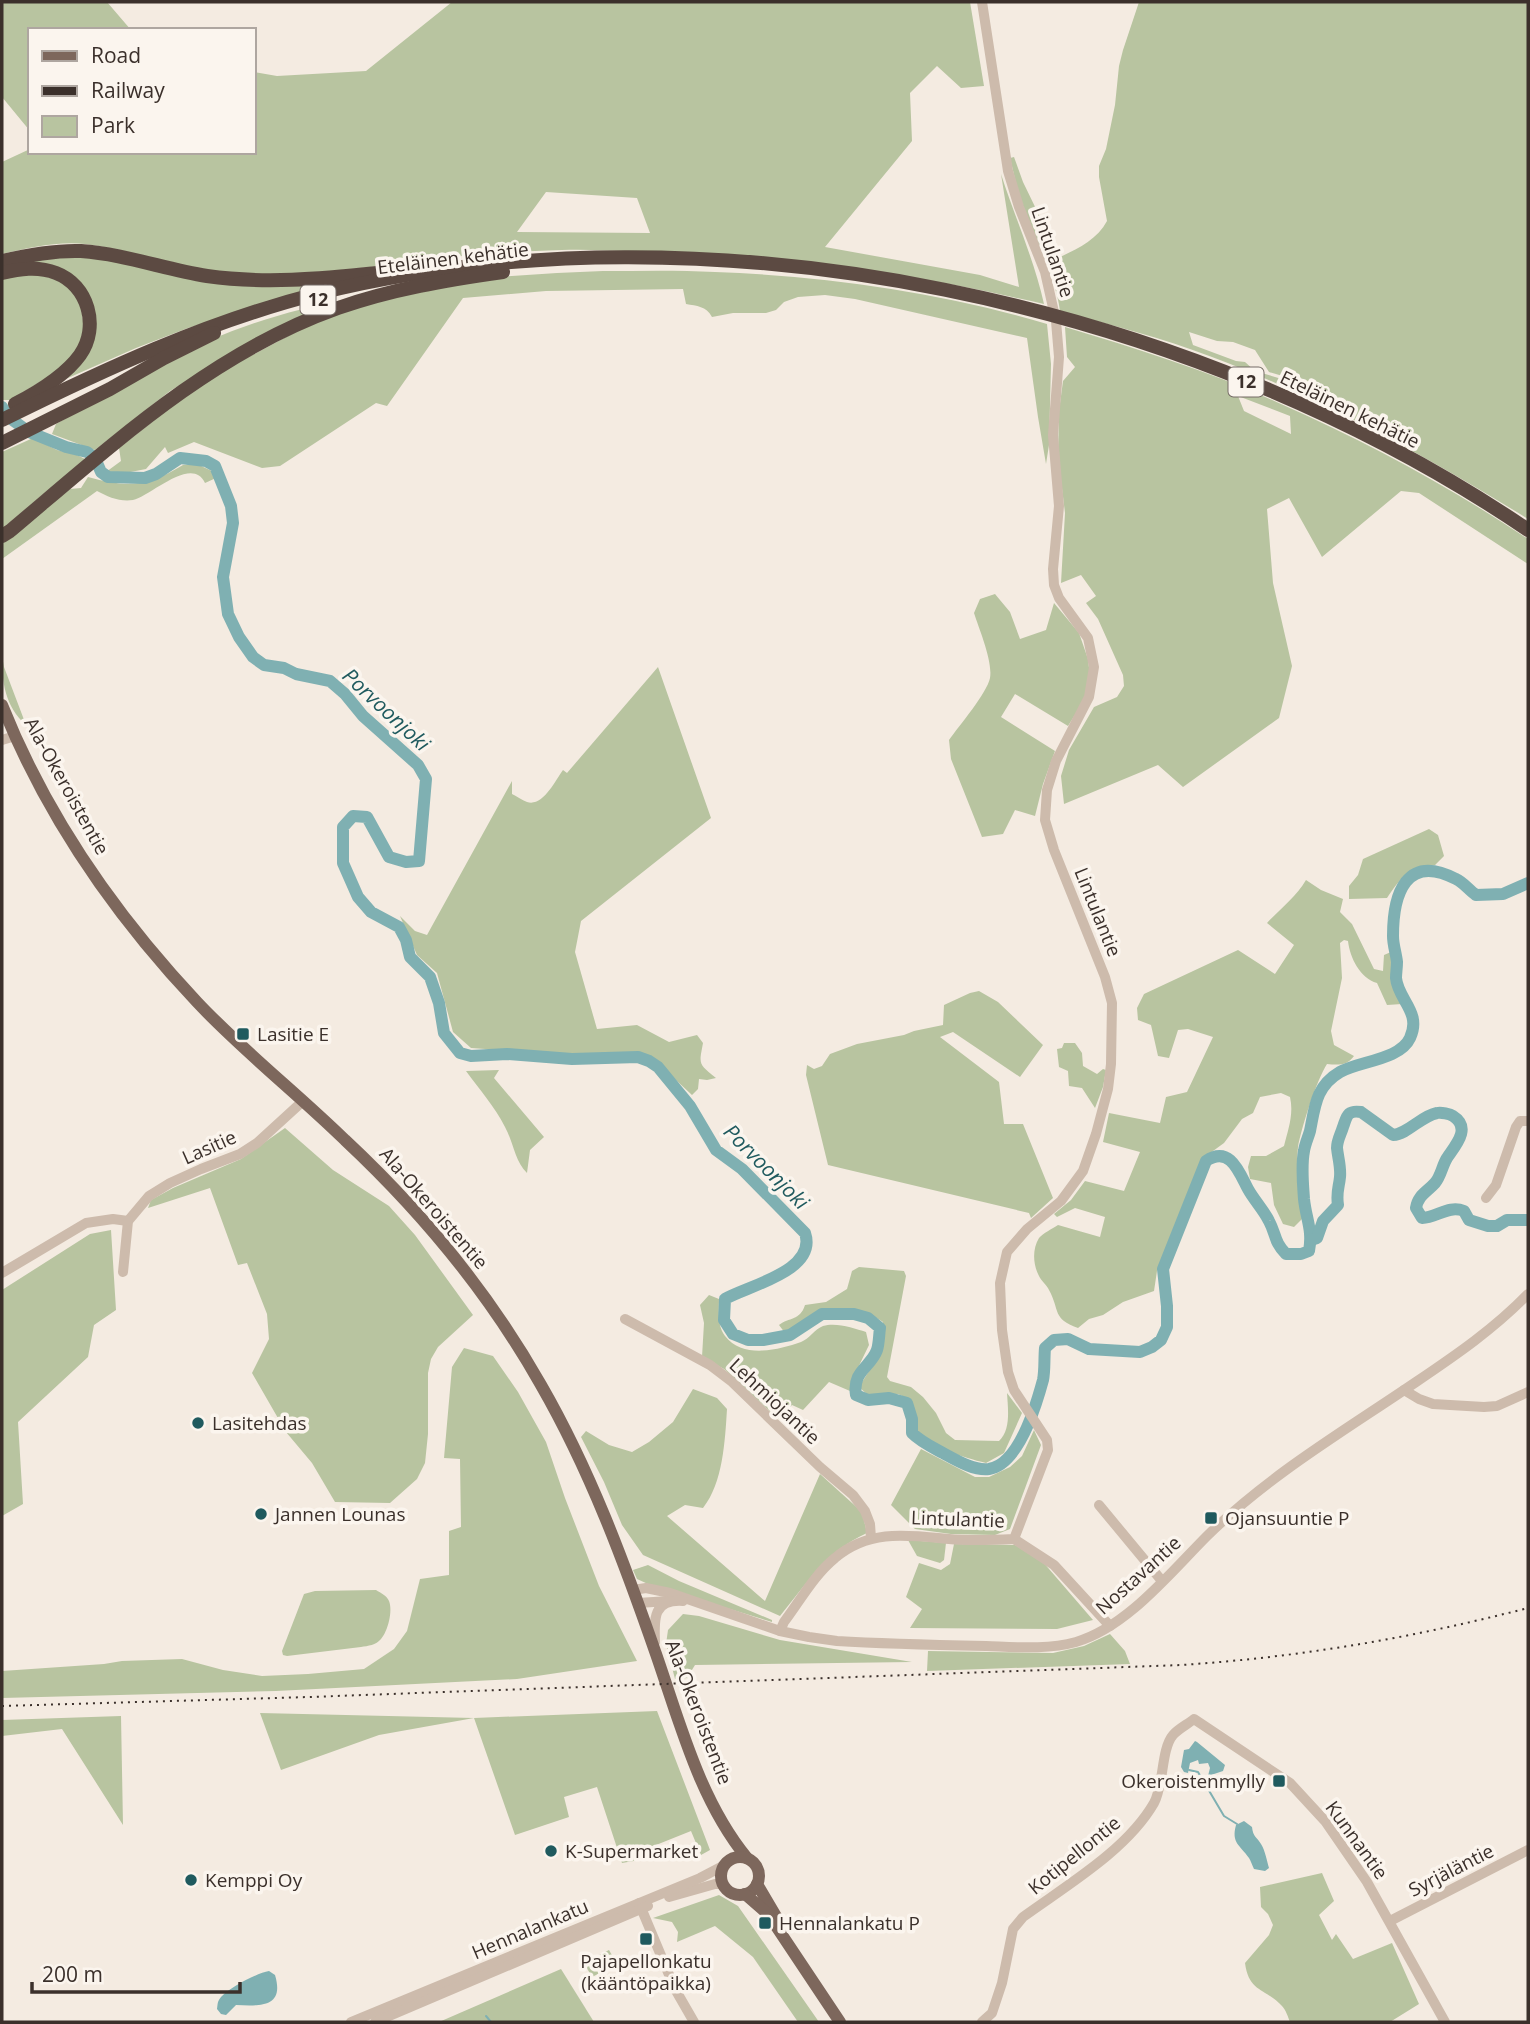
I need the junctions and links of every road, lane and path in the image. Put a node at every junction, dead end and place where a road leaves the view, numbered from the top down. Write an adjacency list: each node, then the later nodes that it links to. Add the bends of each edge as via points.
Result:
1 (982, 2): 25 (street, Lintulantie, via 1008,171 1049,287 1057,331 1053,435 1059,506 1054,585 1088,638 1094,667 1089,697 1056,761 1047,790 1045,820 1112,1003 1108,1089 1083,1171 1062,1201 1007,1252 1000,1283 1008,1371 1014,1390 1047,1440 1048,1450)
2 (2, 261): 3 (highway, via 80,251 208,276 291,280 482,261)
3 (543, 262): 5 (highway, Eteläinen kehätie / 12, via 467,267 372,282 277,305 197,330); 8 (highway, Eteläinen kehätie / 12, via 389,284 232,326); 9 (highway, Eteläinen kehätie / 12, via 616,257 743,261 858,274 1036,312 1197,363 1314,411 1441,477); 10 (highway, via 395,291 309,319 243,352 177,394)
4 (2, 273): 5 (highway, via 32,269 56,273 76,287 88,310 89,331 81,353)
5 (26, 403): 6 (highway); 7 (highway, Eteläinen kehätie / 12)
6 (2, 412)
7 (2, 420)
8 (3, 443)
9 (1528, 530)
10 (2, 536)
11 (2, 705): 12 (main road, Ala-Okeroistentie)
12 (8, 738): 13 (main road, Ala-Okeroistentie, via 126,919 200,1005)
13 (303, 1101): 16 (street, Lasitie, via 240,1154 149,1196); 27 (main road, Ala-Okeroistentie, via 417,1213 500,1320 573,1445)
14 (1528, 1121): 15 (street, via 1520,1121 1516,1127 1496,1185)
15 (1486, 1198)
16 (128, 1221): 17 (street); 18 (street, via 86,1223)
17 (123, 1272)
18 (2, 1273)
19 (1528, 1294): 21 (street, Nostavantie, via 1472,1344)
20 (625, 1318): 24 (street, Lehmiojantie, via 731,1381 853,1495 865,1511)
21 (1404, 1390): 22 (street, via 1433,1404 1484,1407); 26 (street, Nostavantie, via 1261,1489)
22 (1528, 1392)
23 (1099, 1505): 26 (street)
24 (871, 1538): 25 (street, Lintulantie, via 909,1534); 31 (street, Lintulantie, via 853,1545 823,1570)
25 (1014, 1539): 30 (street, via 1054,1565)
26 (1163, 1581): 30 (street, Nostavantie)
27 (635, 1596): 28 (street, Nostavantie); 29 (street, Nostavantie, via 646,1588); 32 (main road, Ala-Okeroistentie)
28 (671, 1600): 29 (street, Nostavantie); 32 (street, via 658,1608 654,1620)
29 (694, 1602): 31 (street, Nostavantie)
30 (1110, 1626): 31 (street, Nostavantie, via 1076,1642 1034,1647 837,1641)
31 (780, 1630)
32 (657, 1656): 34 (main road, Ala-Okeroistentie)
33 (1194, 1719): 42 (street, Kunnantie, via 1290,1783 1325,1821); 48 (street, Kotipellontie, via 1173,1734 1155,1802 1132,1832 1013,1929 1002,1983 992,2012)
34 (718, 1814): 36 (main road, Ala-Okeroistentie); 37 (main road, Ala-Okeroistentie)
35 (1528, 1850): 42 (street, Syrjäläntie)
36 (747, 1858): 37 (main road, via 738,1856); 39 (main road, via 759,1872)
37 (727, 1863): 38 (main road); 41 (street, Hennalankatu)
38 (723, 1884): 40 (main road, via 734,1894); 41 (street, Hennalankatu)
39 (757, 1884): 40 (main road); 43 (main road)
40 (745, 1894): 43 (main road)
41 (640, 1906): 44 (street, Hennalankatu); 46 (street)
42 (1390, 1921): 49 (street, Kunnantie)
43 (785, 1937): 47 (main road)
44 (377, 2019): 45 (street, Hennalankatu)
45 (351, 2022)
46 (694, 2022)
47 (841, 2022)
48 (982, 2022)
49 (1445, 2022)

